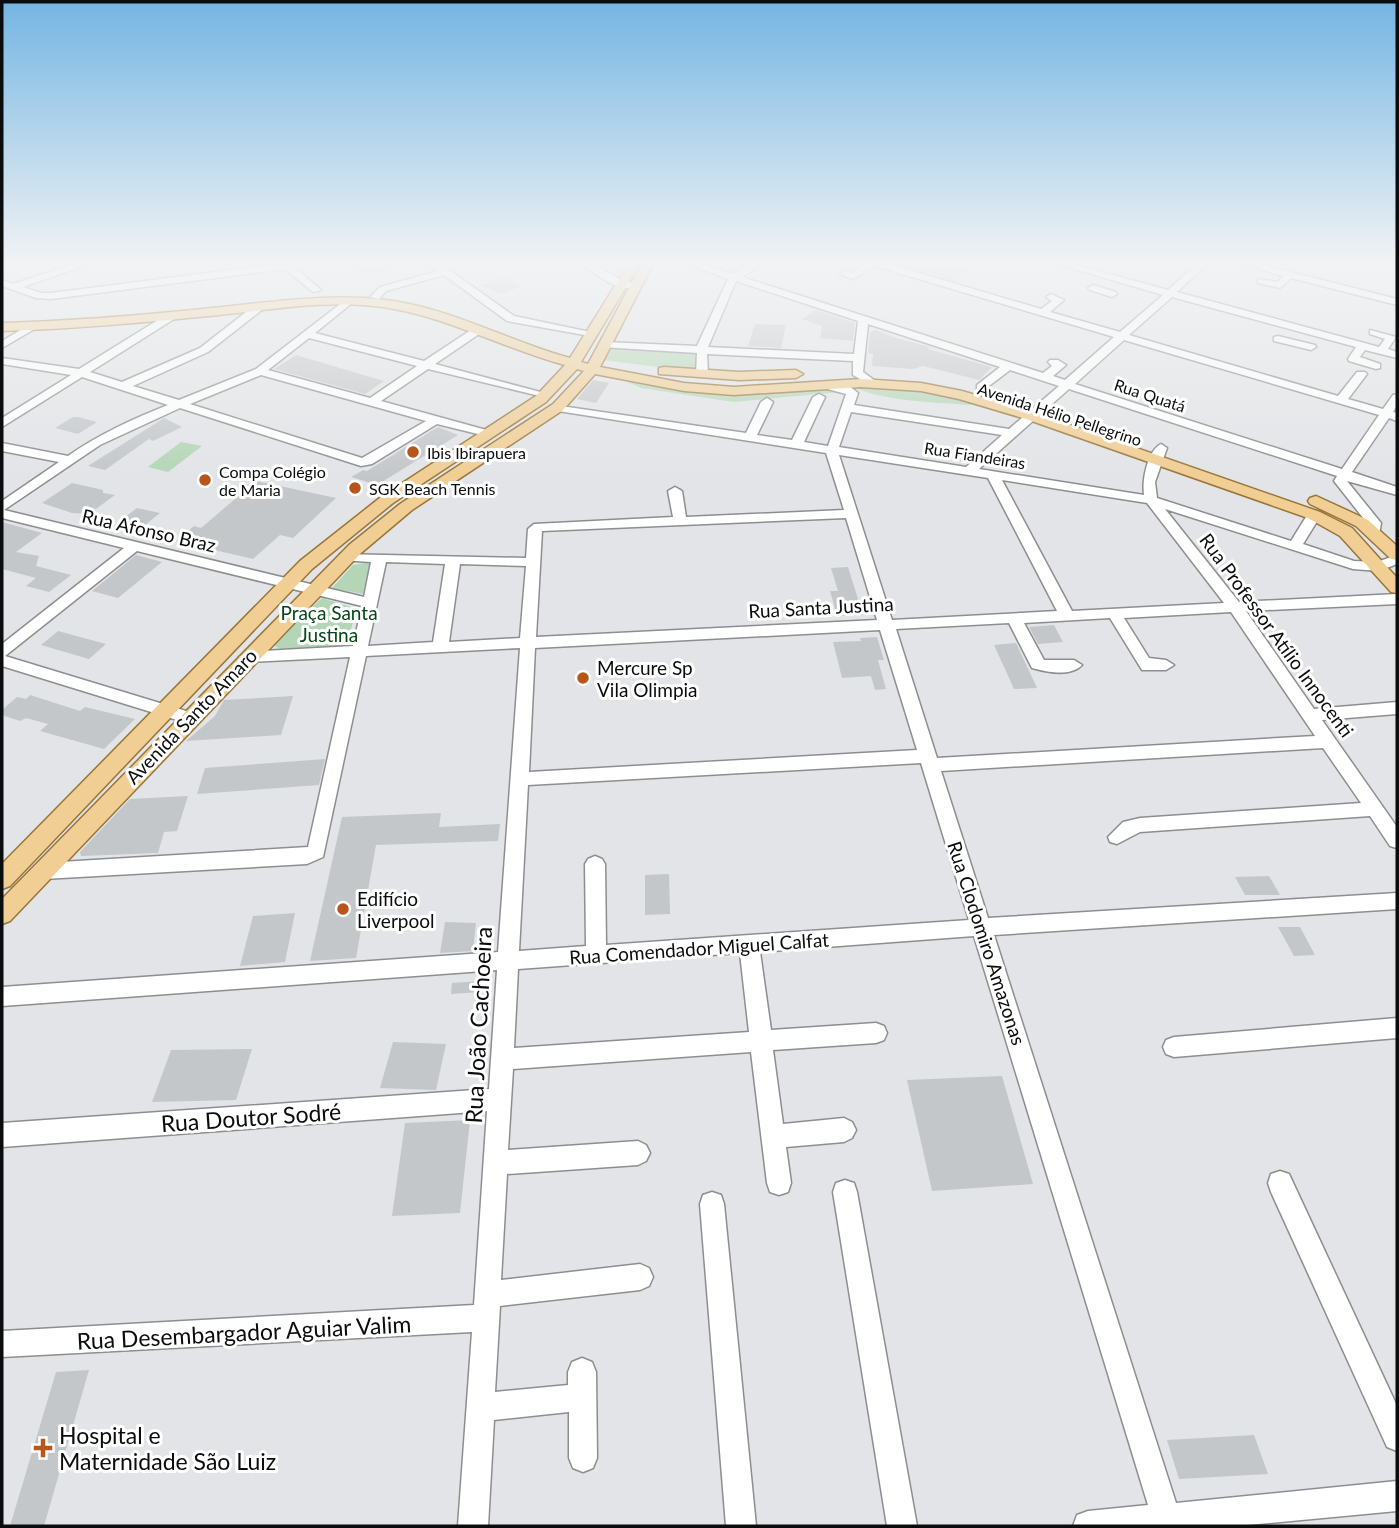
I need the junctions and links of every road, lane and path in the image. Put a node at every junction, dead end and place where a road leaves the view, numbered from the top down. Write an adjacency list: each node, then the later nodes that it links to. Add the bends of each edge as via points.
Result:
1 (19, 335): 22 (street)
2 (141, 335): 38 (street)
3 (223, 335): 46 (street, via 204,350)
4 (305, 335): 37 (street)
5 (312, 335): 33 (street)
6 (470, 335): 33 (street)
7 (484, 335): 31 (main road, Avenida Hélio Pellegrino)
8 (502, 335): 20 (main road, Avenida Hélio Pellegrino)
9 (512, 335): 20 (street)
10 (589, 335): 31 (main road, Avenida Santo Amaro)
11 (610, 335): 23 (main road, Avenida Santo Amaro)
12 (708, 335): 26 (street)
13 (861, 335): 29 (street)
14 (913, 335): 35 (street, Rua Quatá)
15 (1301, 335): 21 (street)
16 (1324, 335): 24 (street)
17 (1385, 335): 27 (street, via 1391,337)
18 (1122, 336): 45 (street); 53 (street)
19 (1278, 338): 21 (street)
20 (511, 339): 31 (main road, Avenida Hélio Pellegrino)
21 (1294, 343): 25 (street)
22 (2, 345)
23 (605, 345): 26 (street); 34 (main road, Avenida Santo Amaro)
24 (1362, 346): 27 (street); 36 (street, via 1353,359)
25 (1311, 347)
26 (702, 350): 29 (street); 40 (street)
27 (1382, 351): 28 (street)
28 (1397, 355)
29 (858, 358): 39 (street)
30 (2, 361): 38 (street)
31 (575, 361): 34 (main road, Avenida Hélio Pellegrino); 51 (main road, Avenida Santo Amaro)
32 (1054, 362): 43 (street, via 1060,365)
33 (427, 365): 51 (street); 54 (street)
34 (593, 365): 40 (main road, Avenida Hélio Pellegrino); 47 (main road, Avenida Hélio Pellegrino); 57 (main road, Avenida Santo Amaro)
35 (1007, 366): 43 (street, Rua Quatá); 48 (street)
36 (1376, 366)
37 (260, 371): 54 (street); 56 (street)
38 (81, 373): 46 (street); 60 (street)
39 (857, 373): 42 (main road, Avenida Hélio Pellegrino); 44 (street); 48 (main road, Avenida Hélio Pellegrino)
40 (702, 374): 42 (main road, Avenida Hélio Pellegrino); 47 (main road, via 697,385)
41 (1361, 374): 53 (street)
42 (736, 376): 49 (main road, via 720,386)
43 (1044, 377): 45 (street, Rua Quatá)
44 (872, 383): 50 (main road, Avenida Hélio Pellegrino); 61 (main road, Avenida Hélio Pellegrino, via 921,387)
45 (1066, 385): 61 (street); 74 (street, Rua Quatá)
46 (124, 386): 56 (street)
47 (677, 386): 49 (main road, Avenida Hélio Pellegrino)
48 (981, 387): 61 (main road, Avenida Hélio Pellegrino)
49 (742, 391): 50 (main road, Avenida Hélio Pellegrino)
50 (820, 391): 59 (street, via 850,390); 68 (street)
51 (544, 396): 66 (main road, Avenida Santo Amaro)
52 (1397, 397): 62 (street)
53 (1341, 400): 62 (street)
54 (372, 402): 63 (street)
55 (767, 402): 67 (street)
56 (182, 404): 63 (street, via 361,462); 72 (street, via 115,432)
57 (558, 407): 67 (street, Rua Fiandeiras); 88 (main road, Avenida Santo Amaro, via 406,507)
58 (2, 408): 60 (street)
59 (848, 408): 65 (street); 70 (street)
60 (20, 411): 64 (street)
61 (1037, 411): 65 (street); 71 (main road, Avenida Hélio Pellegrino)
62 (1392, 415): 74 (street)
63 (436, 420): 66 (street)
64 (2, 423)
65 (1012, 433): 73 (street)
66 (486, 434): 94 (main road, Avenida Santo Amaro, via 387,500)
67 (750, 438): 68 (street, Rua Fiandeiras)
68 (796, 445): 70 (street, Rua Fiandeiras)
69 (2, 447): 72 (street)
70 (832, 451): 73 (street, Rua Fiandeiras); 82 (street, Rua Clodomiro Amazonas)
71 (1159, 454): 78 (street, via 1149,482); 80 (main road, Avenida Hélio Pellegrino)
72 (69, 460): 79 (street)
73 (968, 472): 75 (street, Rua Fiandeiras)
74 (1345, 474): 77 (street, Rua Quatá); 84 (street, via 1341,484 1374,523)
75 (993, 476): 78 (street, Rua Fiandeiras); 101 (street)
76 (675, 491): 83 (street)
77 (1397, 491)
78 (1152, 500): 87 (street, Rua Fiandeiras); 99 (street, Rua Professor Atílio Innocenti)
79 (2, 507)
80 (1319, 509): 84 (main road, via 1355,518); 87 (street); 93 (main road)
81 (2, 514): 86 (street, Rua Afonso Braz)
82 (852, 514): 83 (street); 103 (street, Rua Clodomiro Amazonas)
83 (680, 522): 92 (street, Rua João Cachoeira, via 537,527)
84 (1376, 533): 85 (main road); 89 (main road)
85 (1397, 537)
86 (134, 547): 94 (street, Rua Afonso Braz); 106 (street)
87 (1294, 547): 93 (street, Rua Fiandeiras, via 1344,563)
88 (345, 557): 90 (street); 96 (main road, Avenida Santo Amaro)
89 (1397, 557): 93 (street)
90 (379, 560): 91 (street); 98 (street)
91 (453, 561): 92 (street); 105 (street)
92 (531, 562): 104 (street, Rua João Cachoeira)
93 (1379, 567): 95 (main road)
94 (287, 583): 96 (street, Rua Afonso Braz); 113 (main road, Avenida Santo Amaro)
95 (1397, 588)
96 (314, 590): 98 (street, Rua Afonso Braz); 108 (main road, Avenida Santo Amaro)
97 (1397, 599): 99 (street, Rua Santa Justina)
98 (368, 603): 107 (street)
99 (1235, 607): 100 (street, Rua Santa Justina); 114 (street, Rua Professor Atílio Innocenti)
100 (1114, 613): 101 (street, Rua Santa Justina); 110 (street, via 1146,664)
101 (1067, 616): 102 (street, Rua Santa Justina)
102 (1014, 619): 103 (street, Rua Santa Justina); 111 (street, via 1038,664)
103 (887, 625): 104 (street, Rua Santa Justina); 117 (street, Rua Clodomiro Amazonas)
104 (526, 643): 105 (street, Rua Santa Justina); 118 (street, Rua João Cachoeira)
105 (440, 647): 107 (street, Rua Santa Justina)
106 (2, 652)
107 (357, 652): 108 (street, Rua Santa Justina); 123 (street, via 318,848 307,856)
108 (247, 657): 115 (main road, Avenida Santo Amaro)
109 (2, 661): 113 (street)
110 (1166, 665)
111 (1074, 666)
112 (1397, 708): 114 (street)
113 (164, 709): 115 (street); 124 (main road, Avenida Santo Amaro)
114 (1309, 715): 116 (street, Rua Professor Atílio Innocenti)
115 (190, 718): 123 (main road, Avenida Santo Amaro)
116 (1328, 741): 117 (street); 119 (street, Rua Professor Atílio Innocenti)
117 (929, 761): 118 (street); 127 (street, Rua Clodomiro Amazonas)
118 (518, 779): 130 (street, Rua João Cachoeira)
119 (1375, 809): 120 (street, via 1140,825); 121 (street, Rua Professor Atílio Innocenti)
120 (1117, 837)
121 (1397, 841)
122 (595, 864): 129 (street)
123 (44, 871): 126 (main road, Avenida Santo Amaro)
124 (2, 879)
125 (1397, 901): 127 (street, Rua Comendador Miguel Calfat)
126 (2, 914)
127 (980, 927): 128 (street, Rua Comendador Miguel Calfat); 154 (street, Rua Clodomiro Amazonas)
128 (749, 944): 129 (street, Rua Comendador Miguel Calfat); 134 (street)
129 (596, 955): 130 (street, Rua Comendador Miguel Calfat)
130 (507, 961): 131 (street, Rua Comendador Miguel Calfat); 136 (street, Rua João Cachoeira)
131 (2, 996)
132 (1397, 1028): 135 (street)
133 (876, 1033): 134 (street)
134 (761, 1040): 136 (street); 140 (street)
135 (1174, 1047)
136 (502, 1059): 137 (street, Rua João Cachoeira)
137 (500, 1098): 139 (street, Rua Doutor Sodré); 142 (street, Rua João Cachoeira)
138 (844, 1129): 140 (street)
139 (2, 1135)
140 (774, 1136): 143 (street)
141 (638, 1153): 142 (street)
142 (496, 1163): 148 (street, Rua João Cachoeira)
143 (779, 1183)
144 (1280, 1183): 151 (street)
145 (845, 1192): 157 (street)
146 (712, 1204): 156 (street)
147 (640, 1277): 148 (street, Rua Desembargador Aguiar Valim)
148 (487, 1306): 149 (street, Rua Desembargador Aguiar Valim); 150 (street, Rua João Cachoeira)
149 (2, 1344)
150 (481, 1407): 152 (street, via 582,1385); 155 (street, Rua João Cachoeira)
151 (1397, 1437)
152 (583, 1458)
153 (1397, 1496): 154 (street)
154 (1168, 1523): 158 (street)
155 (473, 1526)
156 (741, 1526)
157 (902, 1526)
158 (1088, 1526)

